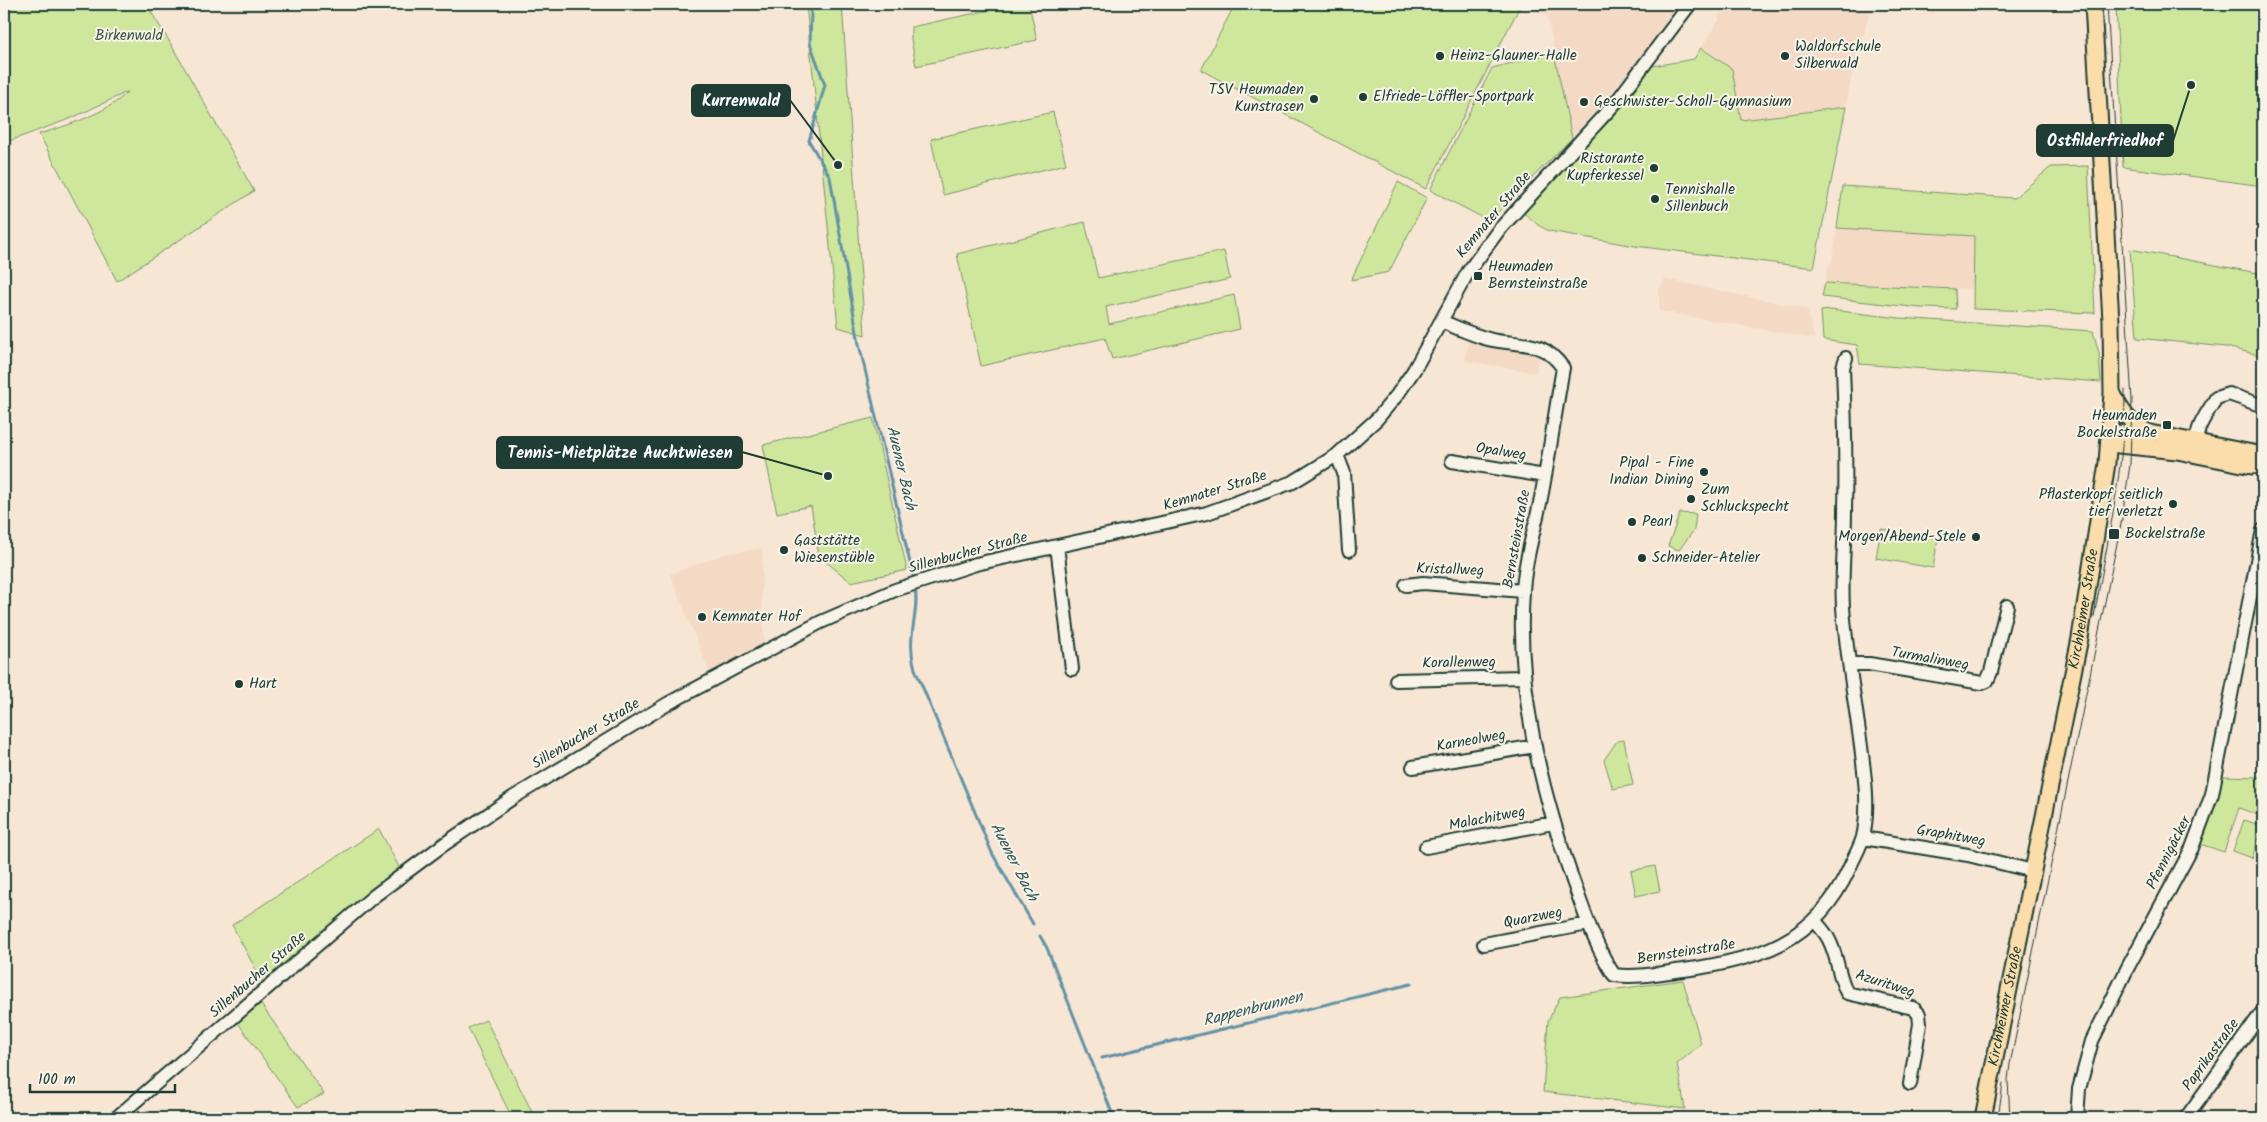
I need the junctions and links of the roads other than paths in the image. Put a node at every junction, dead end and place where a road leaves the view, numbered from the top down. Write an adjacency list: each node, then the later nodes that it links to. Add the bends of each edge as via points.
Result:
1 (1690, 4): 3 (street, Kemnater Straße, via 1618,100 1498,231 1468,272)
2 (2093, 4): 5 (main road, Kirchheimer Straße)
3 (1441, 321): 10 (street, Kemnater Straße, via 1397,395 1377,419); 14 (street, Bernsteinstraße, via 1492,340 1544,349 1556,357 1563,368)
4 (1846, 358): 22 (street, Bernsteinstraße, via 1842,560 1843,606)
5 (2112, 393): 7 (main road, via 2124,415 2136,427); 8 (main road, Kirchheimer Straße)
6 (2263, 406): 9 (street, via 2229,394 2216,398 2198,430)
7 (2150, 433): 8 (main road); 9 (main road)
8 (2109, 439): 9 (main road); 31 (main road, Kirchheimer Straße, via 2085,610)
9 (2198, 449): 11 (main road); 13 (main road, via 2246,465)
10 (1337, 455): 15 (street, Kemnater Straße, via 1281,487 1207,513); 18 (street, via 1344,473)
11 (2263, 455)
12 (1452, 461): 14 (street, Opalweg)
13 (2263, 464)
14 (1545, 476): 20 (street, Bernsteinstraße)
15 (1153, 526): 17 (street, Sillenbucher Straße)
16 (2263, 530): 39 (street, Pfennigäcker, via 2212,794 2192,848 2092,1041 2080,1083)
17 (1057, 546): 23 (street); 37 (street, Sillenbucher Straße, via 976,564 916,583 821,622 676,699 577,757 489,814 374,896)
18 (1348, 550)
19 (1406, 585): 20 (street, Kristallweg, via 1423,583)
20 (1522, 591): 24 (street, Bernsteinstraße)
21 (2008, 606): 22 (street, Turmalinweg, via 1991,672 1987,681 1982,683 1869,664)
22 (1850, 664): 29 (street, Bernsteinstraße, via 1864,771)
23 (1072, 669)
24 (1524, 677): 25 (street, Korallenweg); 26 (street, Bernsteinstraße)
25 (1396, 680)
26 (1536, 746): 27 (street, Karneolweg); 28 (street, Bernsteinstraße)
27 (1413, 768)
28 (1553, 823): 30 (street, Malachitweg); 33 (street, Bernsteinstraße)
29 (1863, 838): 31 (street, Graphitweg, via 1968,855); 32 (street, Bernsteinstraße, via 1841,886)
30 (1426, 847)
31 (2033, 871): 38 (main road, Kirchheimer Straße)
32 (1815, 921): 33 (street, Bernsteinstraße, via 1791,938 1757,955 1714,966 1633,977 1614,975 1603,959); 36 (street, Azuritweg, via 1832,946 1841,982 1847,992 1912,1008 1919,1014)
33 (1588, 924): 34 (street, Quarzweg)
34 (1484, 944)
35 (2263, 1011): 40 (street, Paprikastraße)
36 (1910, 1084)
37 (116, 1118)
38 (1982, 1118)
39 (2077, 1118)
40 (2186, 1118)

